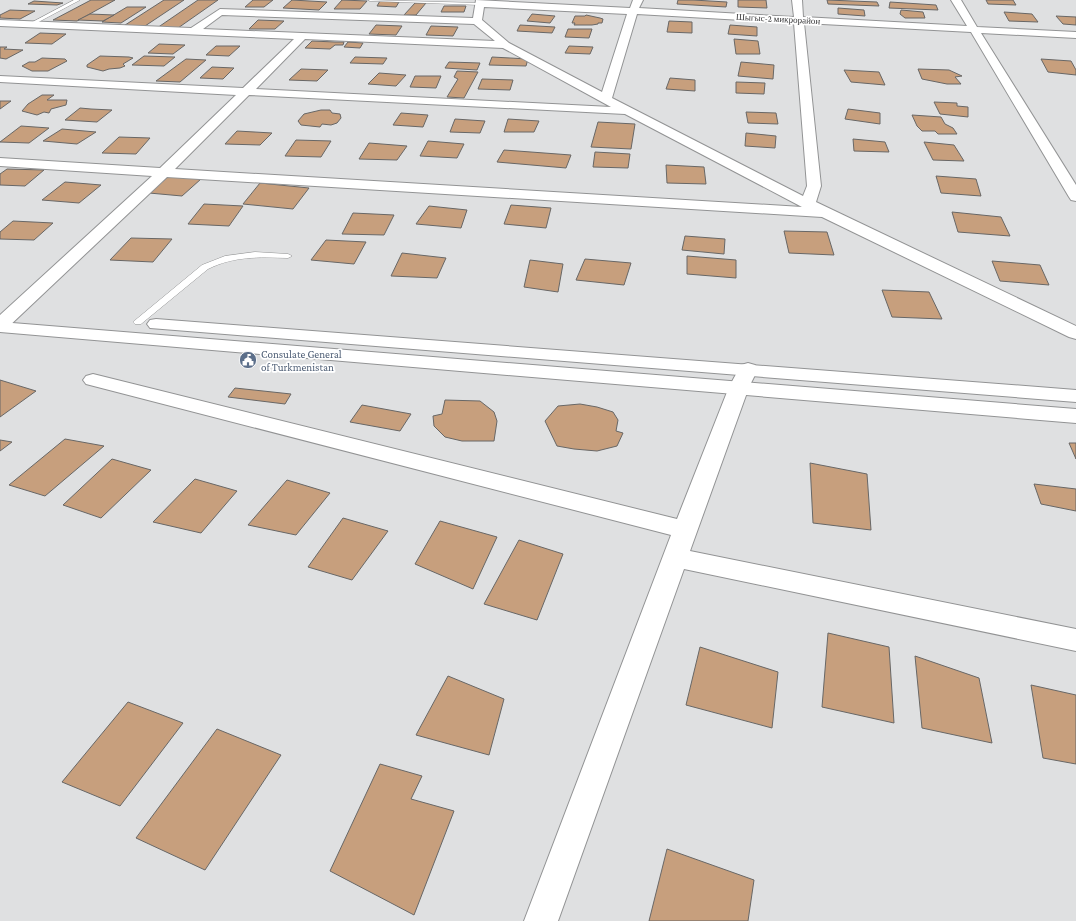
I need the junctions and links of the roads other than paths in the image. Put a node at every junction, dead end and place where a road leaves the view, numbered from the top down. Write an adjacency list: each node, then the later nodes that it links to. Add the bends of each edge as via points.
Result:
1 (78, 0): 11 (lane)
2 (370, 0): 6 (lane)
3 (638, 0): 7 (street)
4 (797, 0): 8 (street)
5 (956, 0): 12 (street)
6 (481, 2): 7 (street, Шыгыс-2 микрорайон); 9 (street)
7 (633, 11): 8 (street, Шыгыс-2 микрорайон); 19 (street)
8 (799, 20): 12 (street, Шыгыс-2 микрорайон); 24 (street, via 814,186)
9 (477, 21): 13 (street, via 220,12); 16 (street)
10 (0, 23): 11 (street)
11 (29, 25): 13 (street)
12 (975, 29): 14 (street, Шыгыс-2 микрорайон); 23 (street)
13 (192, 32): 15 (street)
14 (1076, 35)
15 (303, 36): 16 (street); 18 (street)
16 (506, 45): 19 (street)
17 (0, 79): 18 (street)
18 (245, 91): 20 (street); 22 (street)
19 (606, 99): 20 (street)
20 (630, 112): 24 (street)
21 (0, 162): 22 (street)
22 (164, 172): 25 (street); 27 (street)
23 (1076, 197)
24 (808, 203): 25 (street)
25 (825, 213): 29 (street)
26 (288, 256): 28 (lane, via 241,255 216,261 205,267)
27 (3, 319): 28 (street); 30 (street)
28 (138, 322): 30 (street)
29 (1076, 333)
30 (744, 378): 32 (street); 33 (street); 34 (street)
31 (93, 380): 34 (street)
32 (1076, 396)
33 (1076, 416)
34 (685, 530): 35 (street)
35 (676, 558): 36 (street); 37 (street)
36 (1076, 640)
37 (541, 921)

